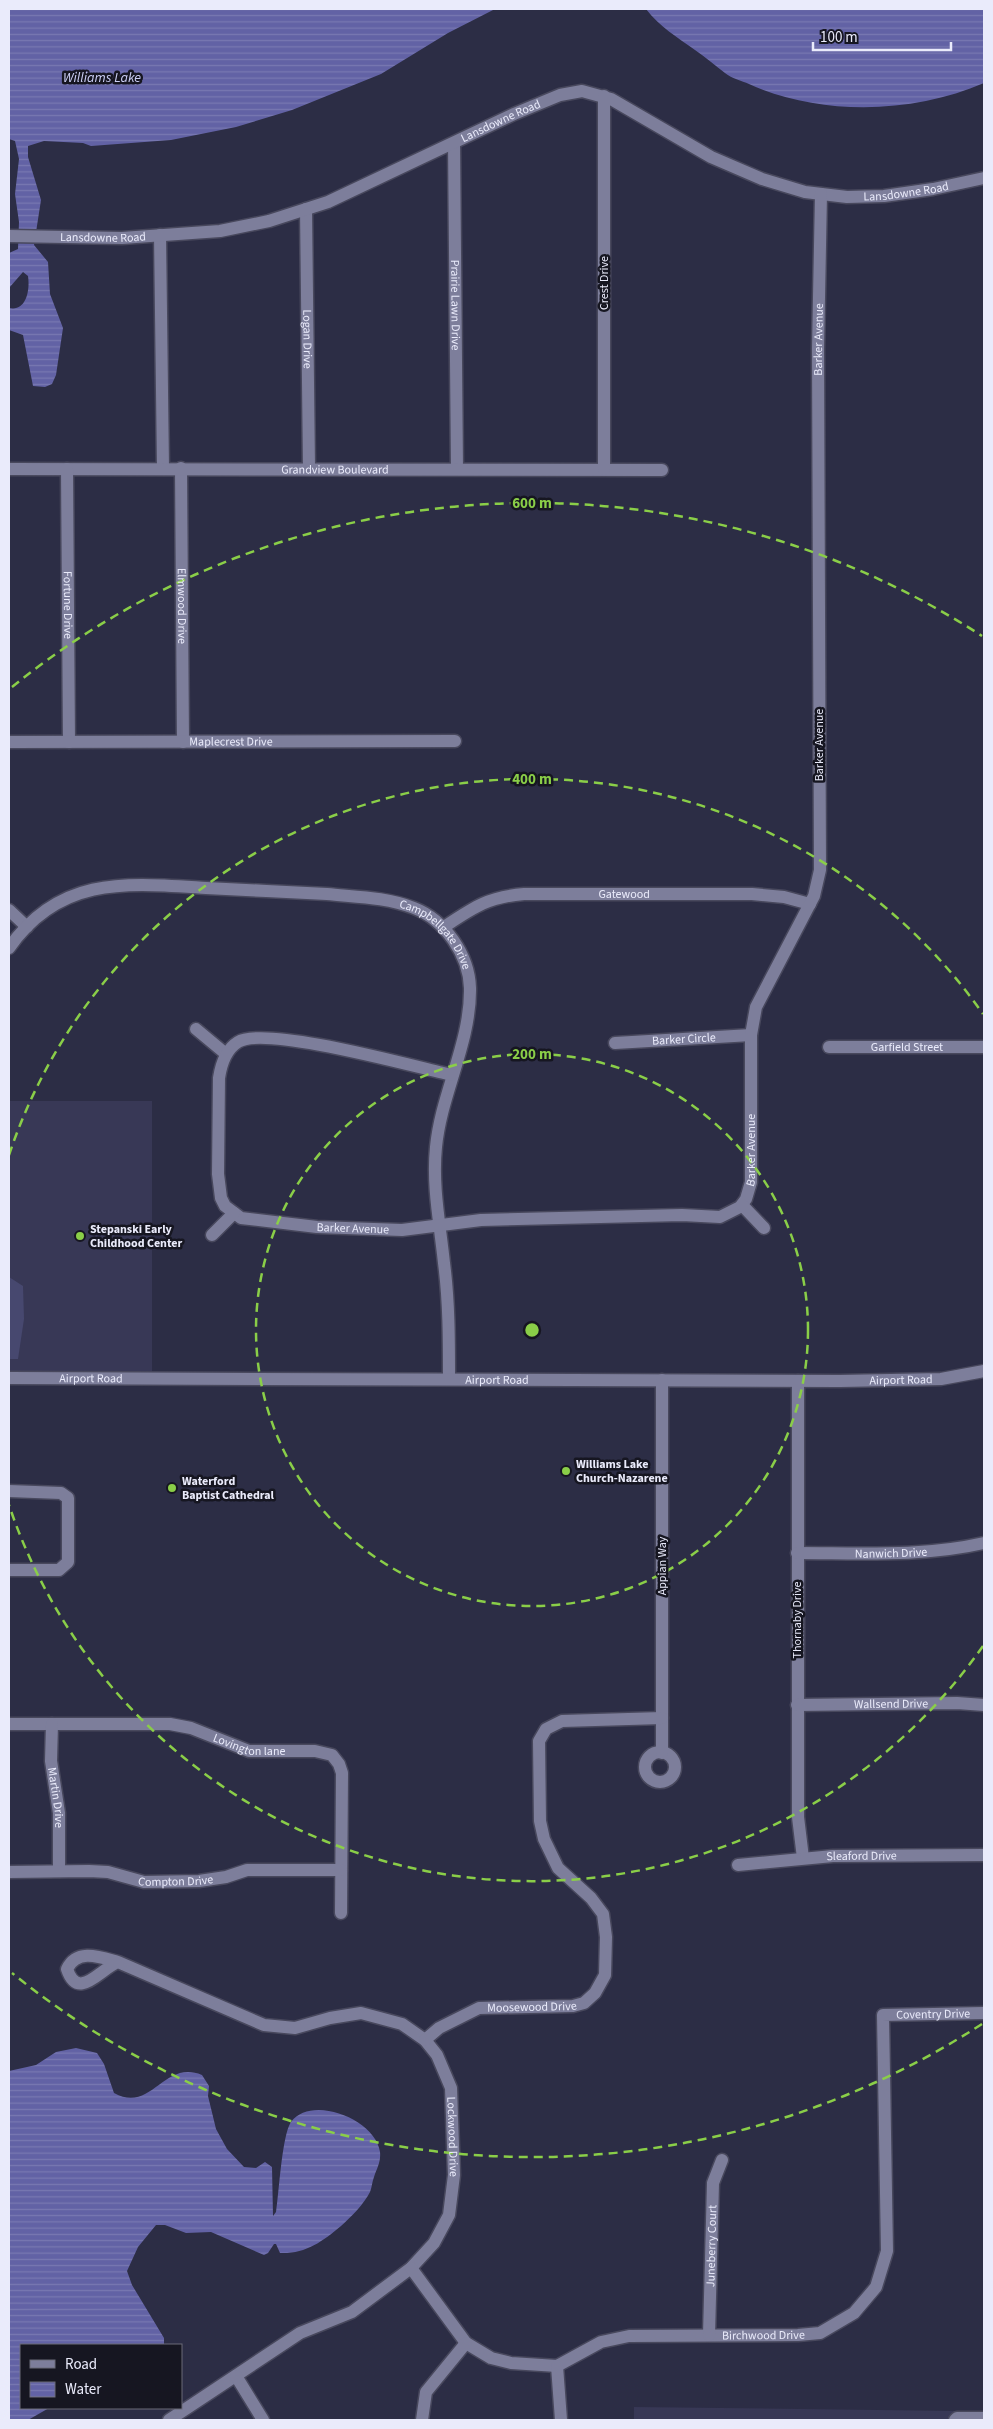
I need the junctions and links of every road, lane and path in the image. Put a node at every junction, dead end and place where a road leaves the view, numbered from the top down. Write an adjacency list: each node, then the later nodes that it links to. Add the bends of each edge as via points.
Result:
1 (604, 96): 2 (street, Lansdowne Road, via 582,91 560,95); 4 (street, Lansdowne Road, via 711,158 762,179); 14 (street, Crest Drive)
2 (454, 143): 5 (street, Lansdowne Road); 13 (street, Prairie Lawn Drive)
3 (984, 178): 4 (street, Lansdowne Road, via 884,196)
4 (821, 194): 20 (street, Barker Avenue, via 818,349 820,870)
5 (306, 210): 6 (street, Lansdowne Road, via 220,231); 10 (street, Logan Drive)
6 (160, 235): 7 (street, Lansdowne Road, via 122,238); 8 (street)
7 (12, 236)
8 (164, 468): 9 (street, Grandview Boulevard); 12 (street, Grandview Boulevard)
9 (181, 468): 10 (street, Grandview Boulevard); 19 (street, Elmwood Drive)
10 (309, 468): 13 (street, Grandview Boulevard)
11 (9, 469): 12 (street, Grandview Boulevard)
12 (67, 469): 18 (street, Fortune Drive)
13 (457, 469): 14 (street, Grandview Boulevard)
14 (604, 469): 15 (street, Grandview Boulevard)
15 (662, 470)
16 (455, 741): 19 (street, Maplecrest Drive)
17 (9, 742): 18 (street, Maplecrest Drive)
18 (69, 742): 19 (street, Maplecrest Drive)
19 (183, 742)
20 (810, 904): 23 (street, Gatewood, via 752,894 524,894 499,896 474,907); 26 (street, Barker Avenue, via 756,1006)
21 (9, 910): 22 (street)
22 (27, 927): 23 (street, Campbellgate Drive, via 50,907 82,891 138,885 376,898 416,908); 24 (street, Campbellgate Drive)
23 (444, 927): 31 (street, Campbellgate Drive, via 455,943 468,974 470,988 463,1036)
24 (9, 948)
25 (196, 1029): 30 (street)
26 (751, 1035): 27 (street, Barker Circle); 32 (street, Barker Avenue, via 751,1182)
27 (615, 1043)
28 (829, 1047): 29 (street, Garfield Street)
29 (984, 1047)
30 (226, 1054): 31 (street, via 238,1042 267,1038 340,1048); 33 (street, via 219,1078 218,1174 222,1198)
31 (452, 1075): 34 (street, Campbellgate Drive, via 436,1146 434,1178)
32 (742, 1204): 34 (street, Barker Avenue, via 720,1217 588,1217); 35 (street)
33 (234, 1213): 34 (street, Barker Avenue, via 241,1218 258,1221 317,1227 402,1230); 36 (street)
34 (439, 1224): 39 (street, Campbellgate Drive, via 445,1264)
35 (764, 1228)
36 (212, 1235)
37 (984, 1372): 41 (street, Airport Road, via 931,1379)
38 (9, 1378): 39 (street, Airport Road)
39 (449, 1379): 40 (street, Airport Road)
40 (662, 1380): 41 (street, Airport Road); 48 (street, Appian Way)
41 (798, 1381): 44 (street, Thornaby Drive)
42 (9, 1491): 45 (street, via 61,1493 68,1498 68,1562 59,1570)
43 (984, 1543): 44 (street, Nanwich Drive, via 909,1553)
44 (797, 1553): 46 (street, Thornaby Drive)
45 (9, 1570)
46 (798, 1705): 47 (street, Wallsend Drive); 53 (street, Thornaby Drive, via 798,1817)
47 (984, 1705)
48 (662, 1718): 51 (street, Appian Way); 62 (street, Moosewood Drive, via 562,1721 546,1729 539,1741 540,1821 544,1839 558,1868 592,1898 603,1914 605,1975 595,1993 584,2003 573,2006 479,2008 439,2028)
49 (9, 1724): 50 (street, Lovington lane)
50 (52, 1724): 55 (street, Lovington lane, via 170,1724 192,1728 249,1751 315,1751 332,1756 342,1773); 56 (street, Martin Drive, via 51,1761 60,1813)
51 (662, 1753)
52 (984, 1855): 53 (street, Sleaford Drive)
53 (803, 1858): 54 (street, Sleaford Drive)
54 (738, 1865)
55 (341, 1870): 56 (street, Compton Drive, via 247,1870 198,1881 144,1882 108,1872); 58 (street, Lovington lane)
56 (60, 1871): 57 (street, Compton Drive)
57 (9, 1872)
58 (341, 1913)
59 (118, 1962): 62 (street, Lockwood Drive, via 264,2025 295,2028 361,2013 402,2024)
60 (984, 2013): 61 (street, Coventry Drive)
61 (884, 2015): 65 (street, Birchwood Drive, via 887,2251 876,2287 854,2313 820,2332)
62 (425, 2040): 64 (street, Lockwood Drive, via 437,2055 451,2088 454,2175 449,2214 434,2243)
63 (722, 2160): 65 (street, Juneberry Court, via 713,2183)
64 (411, 2268): 66 (street); 68 (street, Lockwood Drive, via 352,2312 300,2334)
65 (709, 2335): 67 (street, Birchwood Drive, via 629,2336 601,2342)
66 (466, 2343): 67 (street, via 492,2358 511,2363); 73 (street, via 426,2392)
67 (557, 2366): 74 (street)
68 (236, 2376): 71 (street, Lockwood Drive); 72 (street)
69 (984, 2418): 70 (street)
70 (956, 2419)
71 (169, 2420)
72 (263, 2420)
73 (422, 2420)
74 (561, 2420)

